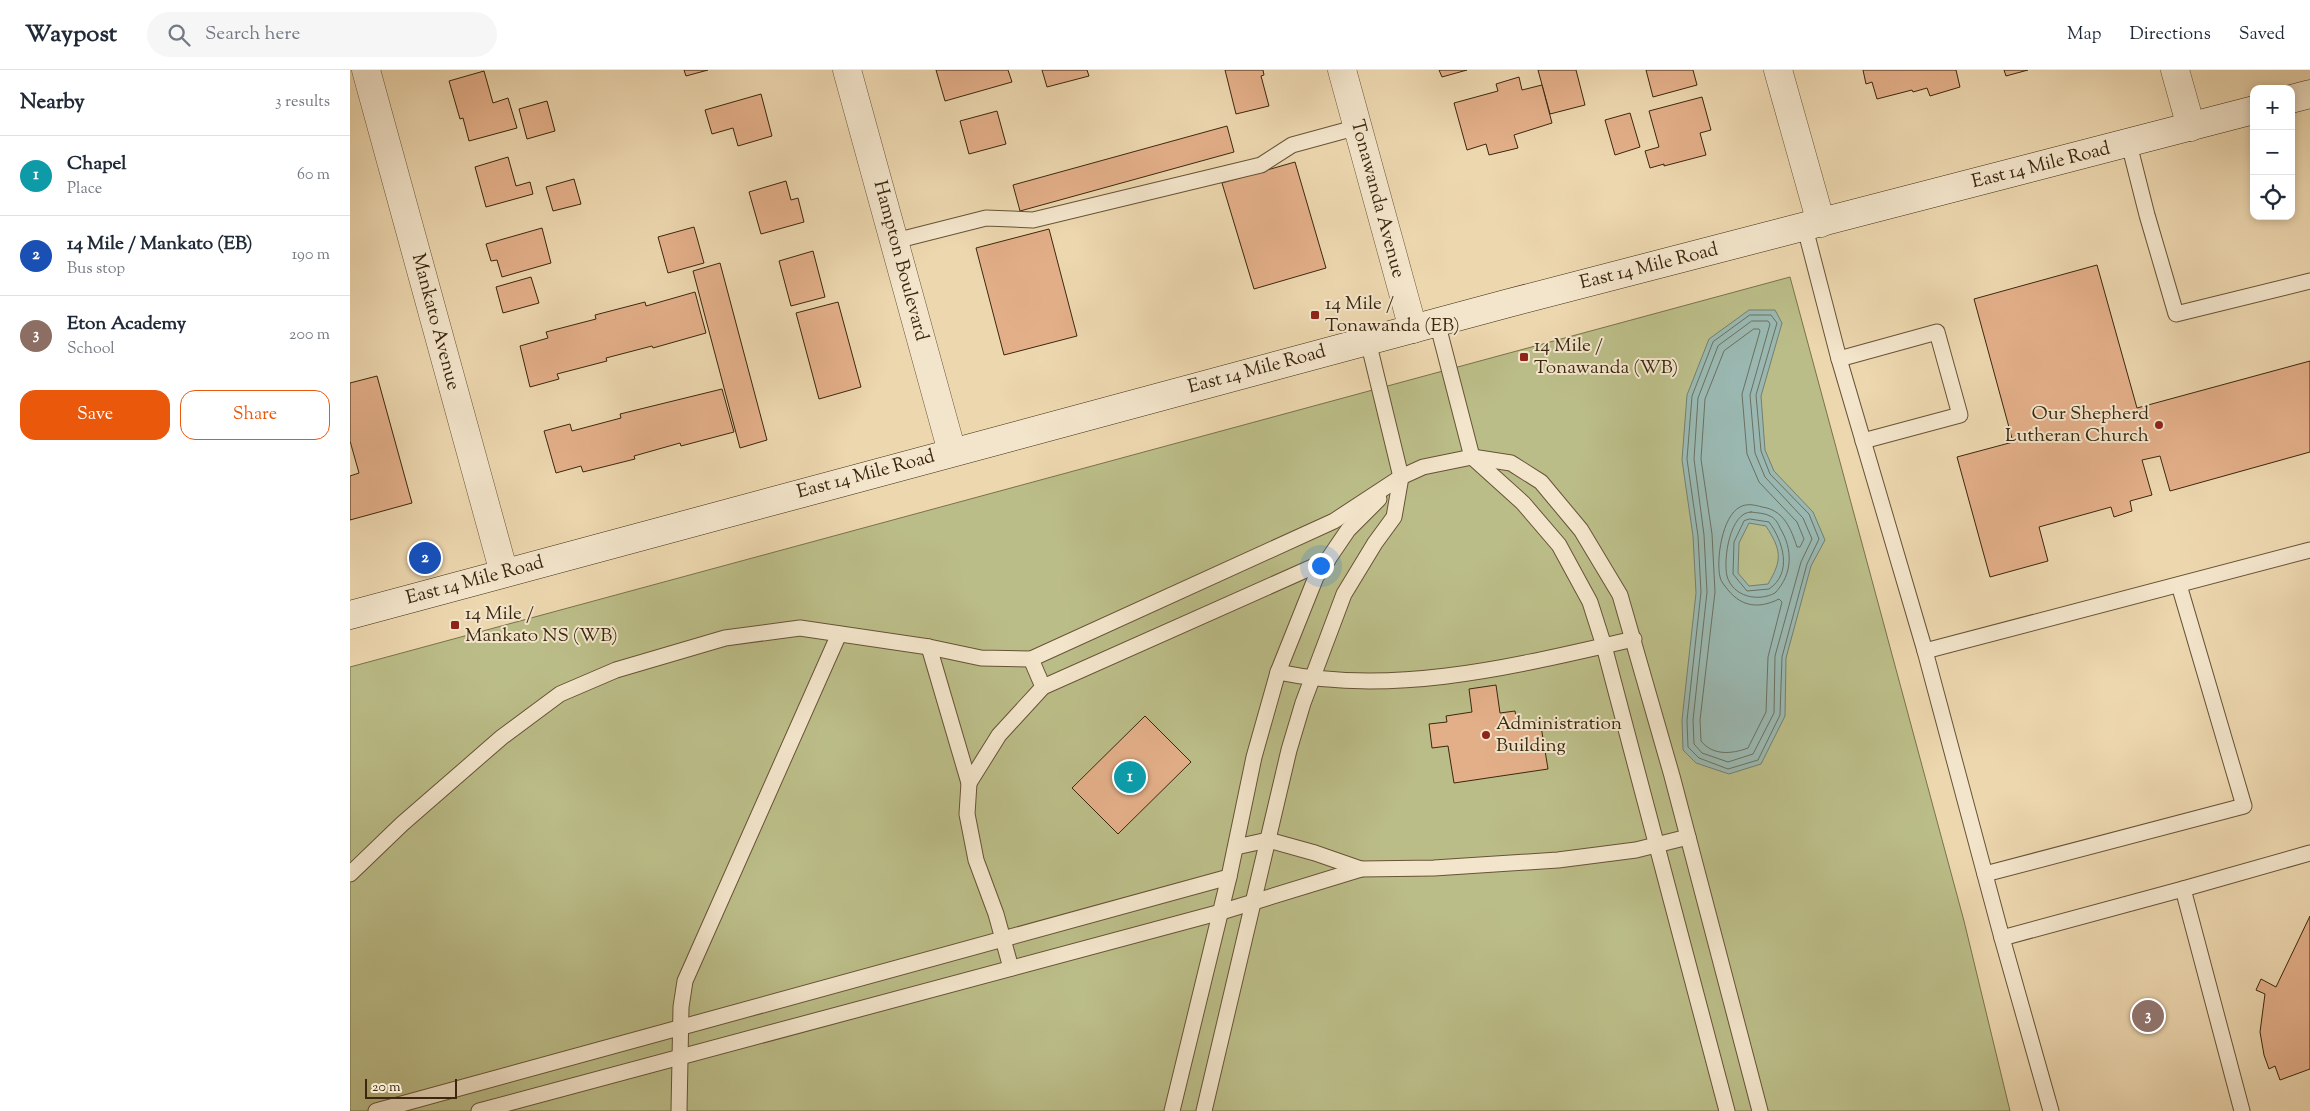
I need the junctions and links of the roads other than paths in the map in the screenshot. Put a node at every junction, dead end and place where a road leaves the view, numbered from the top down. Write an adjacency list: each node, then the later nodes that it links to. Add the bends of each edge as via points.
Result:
1 (366, 70): 24 (main road, Mankato Avenue)
2 (847, 70): 13 (main road, Hampton Boulevard)
3 (1342, 70): 9 (main road, Tonawanda Avenue)
4 (1778, 70): 12 (main road)
5 (2175, 70): 10 (main road)
6 (2310, 94): 7 (main road)
7 (2295, 99)
8 (2250, 111): 10 (main road, East 14 Mile Road)
9 (1358, 126): 13 (lane, via 1292,145 1261,165 1033,220 986,218); 15 (main road, Tonawanda Avenue)
10 (2191, 127): 11 (main road, East 14 Mile Road)
11 (2129, 144): 12 (main road, East 14 Mile Road); 14 (lane, via 2176,314)
12 (1813, 225): 15 (main road, East 14 Mile Road); 17 (lane)
13 (895, 241): 19 (main road, Hampton Boulevard)
14 (2310, 281)
15 (1425, 326): 16 (main road, East 14 Mile Road); 20 (lane)
16 (1368, 341): 19 (main road, East 14 Mile Road); 21 (lane)
17 (1839, 359): 18 (lane); 18 (lane, via 1937,332 1960,415)
18 (1863, 441): 31 (lane)
19 (952, 452): 24 (main road, East 14 Mile Road)
20 (1472, 457): 21 (lane, via 1423,467); 28 (lane, via 1510,463 1540,482 1581,530 1620,595); 29 (lane, via 1522,503 1559,545 1590,602)
21 (1401, 477): 23 (lane, via 1348,530); 32 (lane, via 1334,521); 34 (lane, via 1394,516 1344,594)
22 (2310, 550): 25 (lane)
23 (1328, 560): 33 (lane, via 1316,578); 35 (lane)
24 (504, 573): 26 (main road, East 14 Mile Road)
25 (2179, 585): 31 (lane); 44 (lane, via 2244,806)
26 (350, 615)
27 (839, 634): 30 (lane); 43 (lane, via 800,628 725,638 616,670 560,694 482,754); 52 (lane, via 685,981)
28 (1634, 639): 29 (lane); 37 (lane)
29 (1604, 646): 34 (lane, via 1493,669 1407,680 1345,682); 39 (lane)
30 (929, 647): 32 (lane, via 981,658); 36 (lane)
31 (1925, 652): 44 (lane)
32 (1031, 659): 35 (lane)
33 (1278, 672): 34 (lane); 40 (lane, via 1254,757)
34 (1312, 679): 38 (lane, via 1289,750)
35 (1044, 687): 36 (lane, via 999,734)
36 (970, 783): 49 (lane, via 967,814 976,860)
37 (1688, 837): 39 (lane); 60 (lane)
38 (1268, 840): 40 (lane); 42 (lane); 47 (lane)
39 (1656, 845): 42 (lane, via 1558,860); 59 (lane)
40 (1236, 847): 45 (lane)
41 (2310, 853): 46 (lane)
42 (1361, 869): 47 (lane)
43 (350, 874)
44 (1985, 874): 50 (lane)
45 (1230, 877): 48 (lane); 49 (lane)
46 (2183, 889): 50 (lane); 62 (lane)
47 (1253, 902): 48 (lane); 58 (lane)
48 (1221, 912): 51 (lane); 57 (lane)
49 (1003, 938): 51 (lane); 52 (lane)
50 (2002, 938): 61 (lane)
51 (1012, 968): 53 (lane)
52 (680, 1029): 53 (lane); 54 (lane)
53 (680, 1057): 55 (lane); 56 (lane)
54 (376, 1111)
55 (479, 1111)
56 (679, 1111)
57 (1172, 1111)
58 (1204, 1111)
59 (1727, 1111)
60 (1760, 1111)
61 (2051, 1111)
62 (2242, 1111)

